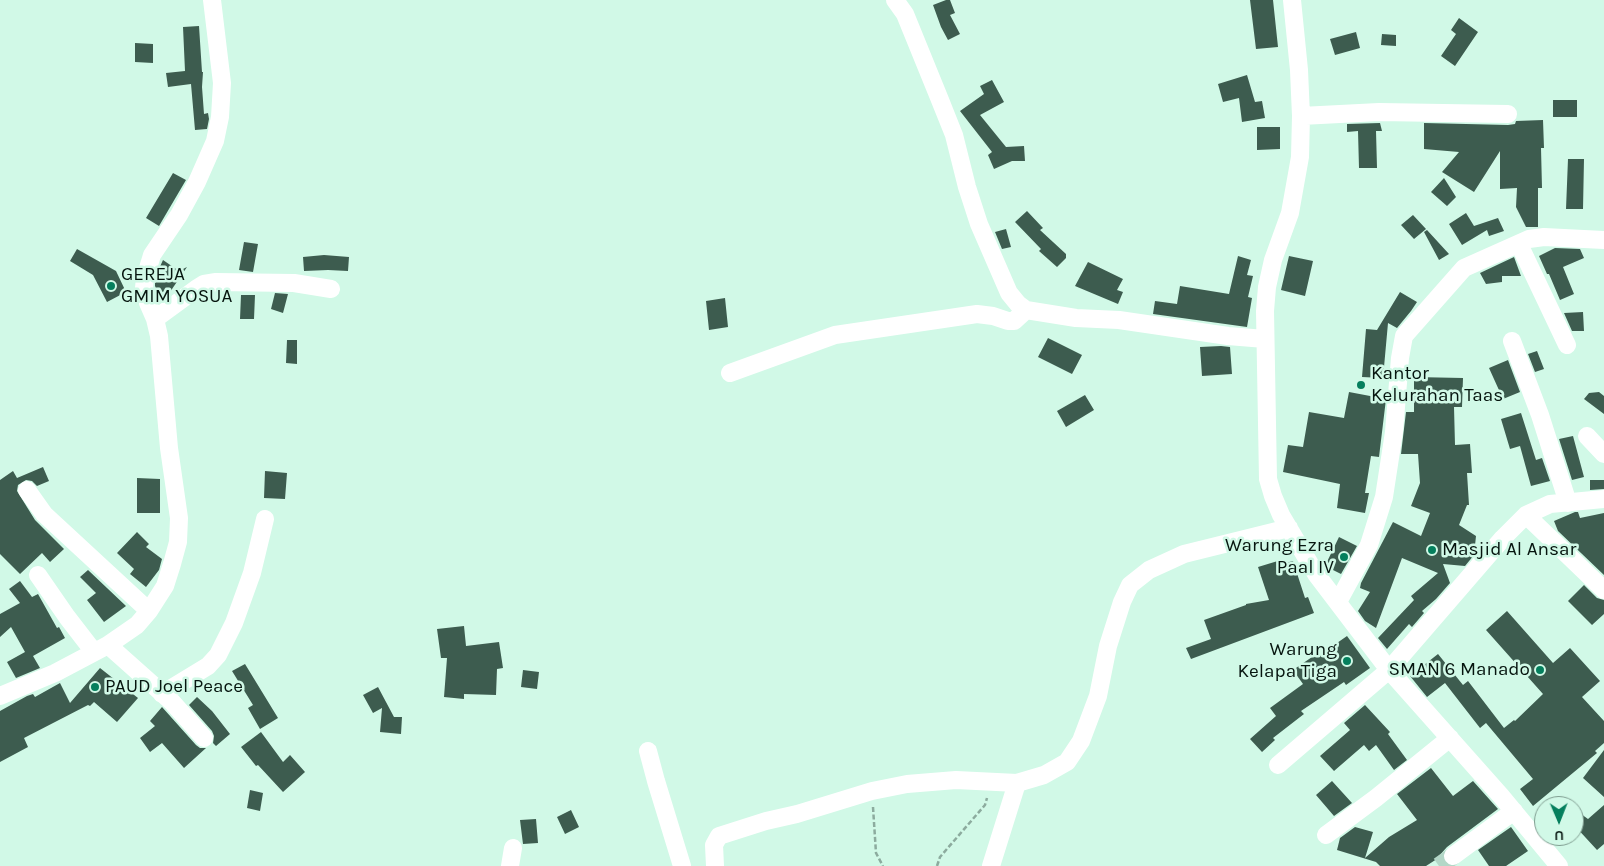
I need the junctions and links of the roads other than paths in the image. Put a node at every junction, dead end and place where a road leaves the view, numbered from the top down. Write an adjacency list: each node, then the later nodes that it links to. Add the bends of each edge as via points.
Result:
1 (212, 0): 10 (street, via 222,83 220,117 215,141 197,182 152,255 144,288)
2 (895, 0): 9 (street, via 905,14 954,135 979,224 1009,293)
3 (1292, 0): 5 (street)
4 (1508, 114): 5 (street, via 1379,112)
5 (1301, 116): 11 (street, via 1296,185 1267,287)
6 (1531, 240): 7 (street); 13 (street); 25 (street, via 1464,268 1404,336 1384,497 1368,545)
7 (1604, 240)
8 (332, 289): 10 (street, via 294,283 204,284)
9 (1026, 310): 11 (street); 14 (street, via 1008,321 977,314 835,335)
10 (156, 319): 26 (street, via 179,532 165,586)
11 (1265, 339): 22 (street, via 1268,479)
12 (1512, 341): 19 (street)
13 (1567, 345)
14 (730, 373)
15 (1587, 436): 16 (street)
16 (1604, 454)
17 (27, 490): 26 (street, via 44,514)
18 (1604, 499): 19 (street)
19 (1568, 502): 20 (street, via 1550,504)
20 (1526, 515): 24 (street); 28 (street)
21 (265, 519): 29 (street, via 252,573 234,623 218,655 208,666)
22 (1289, 528): 25 (street, via 1316,574); 35 (street, via 1184,554 1149,570 1130,584 1108,646 1098,696 1081,741 1067,762 1044,775)
23 (38, 575): 27 (street, via 67,617)
24 (1604, 590)
25 (1338, 602): 28 (street)
26 (149, 611): 27 (street, via 137,625)
27 (101, 649): 29 (street); 30 (street)
28 (1389, 670): 32 (street); 34 (street)
29 (162, 694): 31 (street)
30 (0, 696)
31 (204, 738)
32 (1450, 738): 36 (street); 37 (street)
33 (648, 751): 41 (street)
34 (1278, 764)
35 (1017, 783): 42 (street, via 956,780 907,784 766,820 719,836 714,845); 43 (street)
36 (1514, 811): 39 (street); 44 (street)
37 (1326, 835)
38 (513, 848): 40 (street)
39 (1453, 856)
40 (510, 866)
41 (682, 866)
42 (715, 866)
43 (991, 866)
44 (1559, 866)

